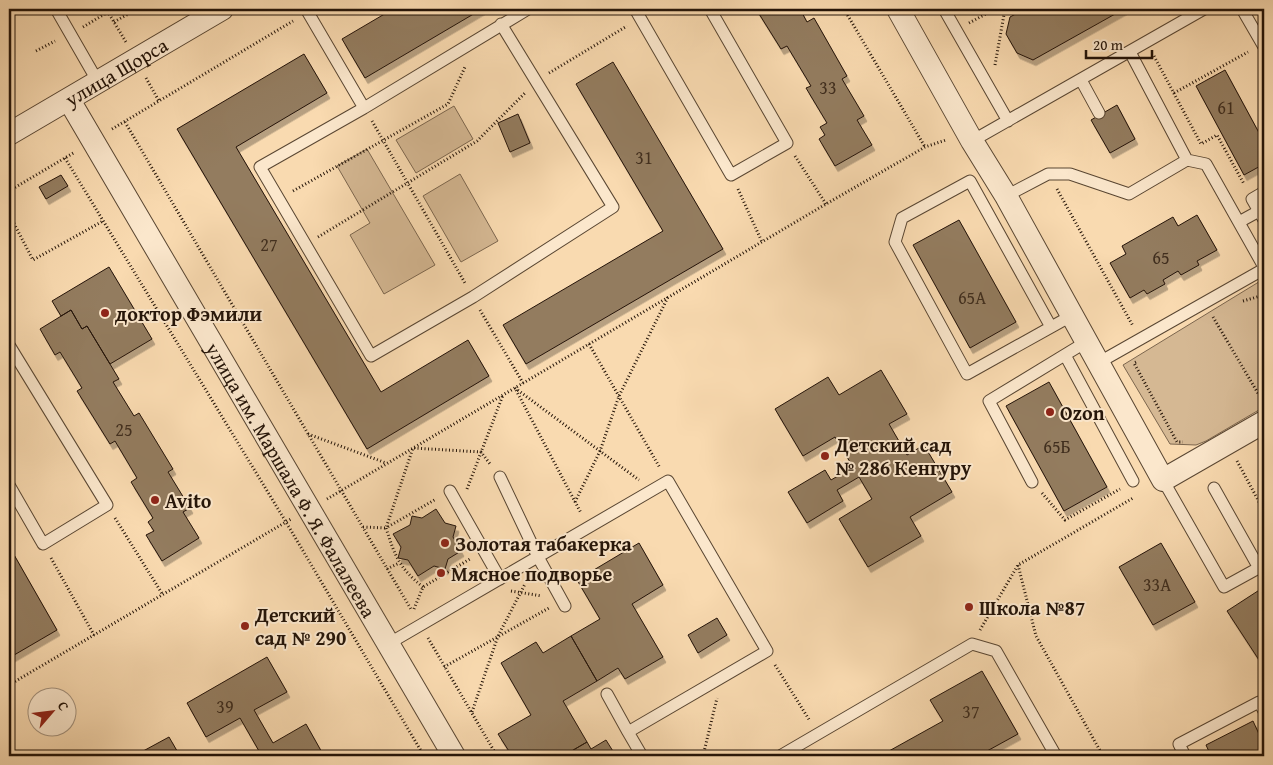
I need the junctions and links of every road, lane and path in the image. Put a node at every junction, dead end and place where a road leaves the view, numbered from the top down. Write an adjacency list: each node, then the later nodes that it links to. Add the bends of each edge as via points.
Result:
1 (56, 9): 18 (lane)
2 (137, 9): 15 (path)
3 (222, 9): 24 (street, улица Щорса)
4 (528, 9): 16 (lane)
5 (710, 9): 40 (lane)
6 (844, 9): 41 (path)
7 (898, 9): 39 (street)
8 (944, 9): 17 (lane)
9 (995, 9): 17 (path)
10 (1005, 9): 28 (path)
11 (1204, 9): 20 (lane)
12 (1242, 9): 21 (lane)
13 (307, 10): 31 (path); 32 (lane)
14 (638, 13): 27 (path); 45 (lane)
15 (114, 22): 18 (path, via 108,12); 24 (path)
16 (501, 24): 19 (lane); 27 (lane)
17 (956, 30): 28 (lane)
18 (71, 34): 22 (path); 26 (lane)
19 (480, 37): 32 (lane); 37 (path, via 448,104)
20 (1146, 42): 23 (lane); 29 (path)
21 (1263, 45): 29 (path)
22 (36, 51)
23 (1130, 52): 25 (lane); 43 (lane)
24 (136, 59): 26 (street, улица Щорса); 31 (path)
25 (1081, 80): 33 (lane); 34 (lane)
26 (98, 82): 30 (street, улица Щорса)
27 (536, 82): 46 (path, via 477,141); 61 (lane, via 613,207)
28 (991, 92): 34 (lane)
29 (1174, 93): 50 (path, via 1201,144 1217,135)
30 (69, 100): 36 (street, улица Щорса); 38 (street, улица им. Маршала Ф. Я. Фалалеева)
31 (159, 101): 35 (path)
32 (364, 108): 37 (path); 51 (lane, via 260,168)
33 (1099, 113)
34 (1008, 121): 39 (lane)
35 (125, 122): 38 (path); 78 (path)
36 (9, 134)
37 (382, 140): 46 (path); 51 (path)
38 (93, 141): 42 (path); 98 (street, улица им. Маршала Ф. Я. Фалалеева)
39 (972, 141): 41 (path, via 955,136); 49 (street)
40 (787, 143): 45 (lane); 52 (path)
41 (925, 147): 52 (path)
42 (65, 158): 47 (path); 55 (path)
43 (1187, 160): 44 (lane, via 1129,194 1070,174); 56 (lane, via 1206,164)
44 (1048, 174): 49 (lane); 65 (path)
45 (731, 175): 57 (path)
46 (408, 184): 58 (path); 61 (path)
47 (9, 192)
48 (1264, 192): 50 (lane)
49 (1006, 196): 63 (street)
50 (1252, 199): 54 (lane)
51 (279, 200): 58 (lane)
52 (826, 204): 57 (path)
53 (9, 214): 55 (path, via 33,260)
54 (1262, 215): 56 (lane)
55 (104, 221): 100 (path)
56 (1239, 222): 59 (lane)
57 (762, 242): 60 (path)
58 (305, 244): 61 (lane, via 371,356)
59 (1264, 268): 62 (lane)
60 (668, 296): 67 (path); 75 (path)
61 (473, 297): 72 (path)
62 (1207, 301): 65 (lane); 76 (path, via 1213,317)
63 (1071, 316): 64 (lane); 66 (street)
64 (1051, 326): 64 (lane, via 967,374 895,242 902,218 970,181)
65 (1140, 339): 70 (lane)
66 (1086, 342): 69 (lane); 70 (street)
67 (589, 344): 72 (path); 75 (path)
68 (9, 345): 96 (lane)
69 (1065, 355): 88 (lane, via 989,401); 89 (lane)
70 (1098, 363): 86 (street)
71 (1134, 363): 79 (path, via 1177,442)
72 (523, 383): 73 (path)
73 (514, 388): 74 (path); 82 (path); 95 (path)
74 (503, 395): 81 (path); 83 (path)
75 (619, 396): 82 (path); 87 (path)
76 (1264, 402)
77 (1264, 422): 80 (street)
78 (307, 433): 84 (path); 93 (path)
79 (1189, 441)
80 (1226, 444): 86 (street); 99 (path)
81 (413, 448): 83 (path); 84 (path); 102 (path)
82 (600, 451): 92 (path); 95 (path)
83 (481, 452): 85 (path); 97 (path)
84 (387, 464): 93 (path)
85 (500, 477): 106 (lane)
86 (1164, 480): 108 (path); 109 (lane, via 1224,588)
87 (668, 481): 92 (lane); 122 (lane)
88 (1032, 482): 89 (path, via 1065,520)
89 (1133, 482)
90 (9, 485): 104 (lane)
91 (1214, 488): 109 (lane)
92 (653, 490): 103 (lane)
93 (341, 491): 98 (path); 101 (path)
94 (450, 491): 97 (lane); 102 (path)
95 (575, 502): 103 (path)
96 (107, 505): 104 (lane); 115 (path)
97 (460, 508): 105 (lane)
98 (309, 509): 100 (path); 120 (street, улица им. Маршала Ф. Я. Фалалеева)
99 (1264, 511)
100 (286, 522): 115 (path); 131 (path)
101 (362, 527): 102 (path); 110 (path)
102 (386, 528): 107 (path)
103 (588, 528): 106 (lane)
104 (43, 544): 118 (path)
105 (484, 550): 111 (lane); 112 (path)
106 (538, 557): 111 (lane); 114 (path); 116 (lane)
107 (399, 563): 110 (path); 112 (path)
108 (1018, 564): 121 (path); 138 (path, via 1036,636)
109 (1262, 566)
110 (387, 569): 112 (path, via 413,612)
111 (500, 579): 113 (lane)
112 (423, 587)
113 (486, 587): 114 (path); 117 (lane)
114 (520, 593): 116 (path); 119 (path)
115 (163, 594): 118 (path)
116 (564, 603): 119 (path)
117 (420, 626): 120 (lane); 123 (path)
118 (94, 635): 125 (path)
119 (498, 636): 123 (path); 128 (path)
120 (388, 644): 132 (street, улица им. Маршала Ф. Я. Фалалеева)
121 (972, 644): 130 (lane); 137 (lane, via 996,651)
122 (767, 651): 124 (lane); 130 (path)
123 (444, 667): 128 (path)
124 (722, 677): 129 (lane); 135 (path)
125 (9, 685)
126 (606, 694): 129 (lane)
127 (1264, 711): 139 (lane, via 1259,702 1179,744)
128 (471, 712): 133 (path)
129 (628, 732): 134 (lane)
130 (819, 734): 136 (lane)
131 (424, 756)
132 (454, 756)
133 (497, 756)
134 (642, 756)
135 (703, 756)
136 (780, 756)
137 (1056, 756)
138 (1102, 756)
139 (1185, 756)

